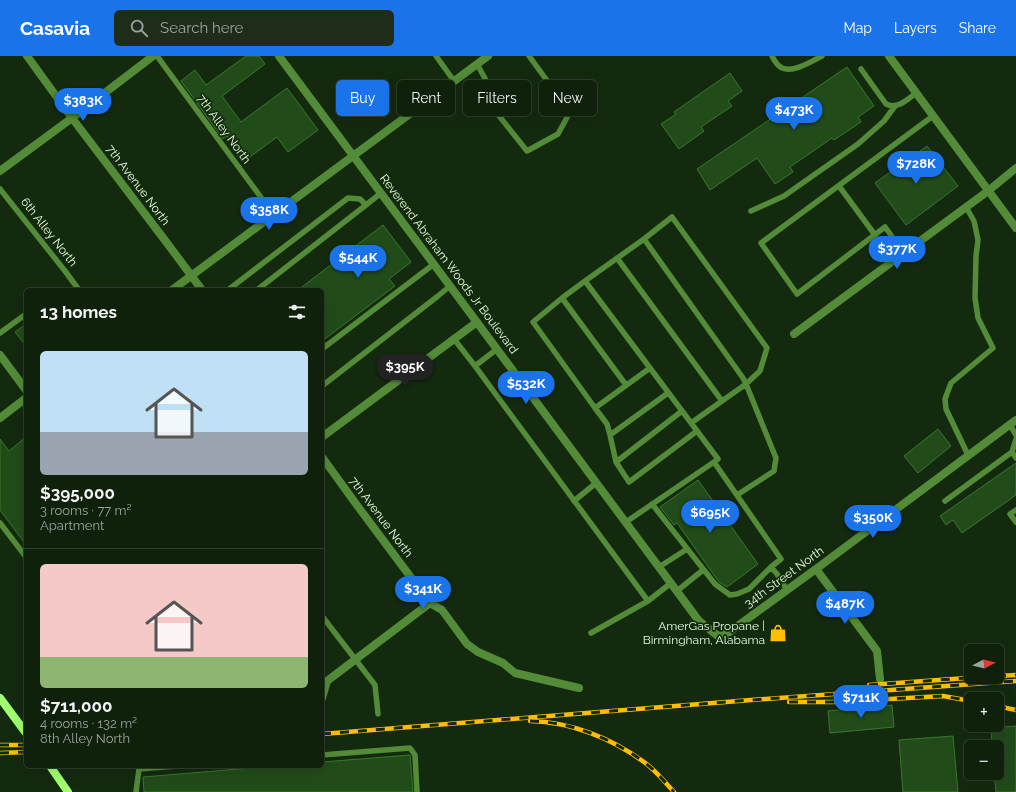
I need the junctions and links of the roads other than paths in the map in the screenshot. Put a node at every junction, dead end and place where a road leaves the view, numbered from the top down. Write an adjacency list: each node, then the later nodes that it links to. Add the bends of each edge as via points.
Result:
1 (27, 56): 19 (street, 7th Avenue North)
2 (153, 56): 19 (street)
3 (157, 56): 30 (lane, 7th Alley North)
4 (279, 56): 20 (street, Reverend Abraham Woods Jr Boulevard)
5 (436, 56): 13 (lane)
6 (488, 56): 11 (street)
7 (529, 56): 11 (lane, via 570,112 558,134 527,151 496,112 488,97 488,84)
8 (772, 56): 9 (lane, via 781,68 788,69 803,66)
9 (822, 56)
10 (889, 56): 15 (street)
11 (477, 64): 14 (street)
12 (861, 69): 16 (lane, via 886,104)
13 (453, 80)
14 (455, 80)
15 (916, 93): 16 (lane); 18 (street)
16 (895, 106): 29 (lane, via 884,121 858,144 784,196)
17 (407, 116): 20 (street)
18 (933, 116): 23 (lane); 25 (street)
19 (72, 118): 22 (street); 37 (street, 7th Avenue North)
20 (353, 156): 26 (street, Reverend Abraham Woods Jr Boulevard); 30 (street)
21 (1016, 168): 25 (street)
22 (0, 170)
23 (839, 186): 32 (lane); 32 (lane, via 761,243 797,294)
24 (0, 189): 40 (lane, 6th Alley North)
25 (988, 191): 28 (street); 31 (street)
26 (381, 193): 27 (lane); 36 (street, Reverend Abraham Woods Jr Boulevard)
27 (366, 205): 43 (lane, via 360,199 348,198); 44 (lane)
28 (966, 207): 34 (street); 74 (lane, via 974,221 978,240 975,298 978,318 993,348 951,383 945,399 946,409)
29 (751, 211)
30 (274, 215): 37 (street)
31 (1016, 228)
32 (875, 235): 34 (lane, via 885,227)
33 (644, 239): 35 (lane); 57 (lane); 57 (lane, via 672,217 767,348 760,371)
34 (904, 253): 49 (street)
35 (617, 258): 38 (lane); 62 (lane)
36 (434, 264): 39 (street, Reverend Abraham Woods Jr Boulevard); 51 (lane)
37 (191, 276): 41 (street); 42 (street, 7th Avenue North)
38 (585, 281): 45 (lane); 55 (lane)
39 (450, 286): 47 (street, Reverend Abraham Woods Jr Boulevard); 56 (lane)
40 (78, 288)
41 (175, 288)
42 (200, 288)
43 (231, 288)
44 (260, 288)
45 (562, 298): 58 (lane); 63 (lane, via 533,322)
46 (24, 315): 48 (lane)
47 (477, 322): 50 (street); 52 (street, Reverend Abraham Woods Jr Boulevard)
48 (0, 333)
49 (794, 334)
50 (454, 339): 54 (lane); 71 (street)
51 (324, 347)
52 (497, 349): 54 (lane); 79 (street, Reverend Abraham Woods Jr Boulevard)
53 (0, 355): 59 (street)
54 (475, 366): 81 (lane)
55 (650, 368): 58 (lane); 60 (lane)
56 (324, 384)
57 (746, 384): 62 (lane); 80 (lane, via 776,458 774,471)
58 (626, 385): 63 (lane)
59 (24, 387)
60 (668, 393): 64 (lane); 69 (lane)
61 (24, 400): 65 (street)
62 (722, 401): 67 (lane)
63 (595, 408): 69 (lane, via 607,424)
64 (682, 411): 67 (lane); 77 (lane)
65 (0, 418)
66 (1013, 422): 70 (lane); 74 (street, 34th Street North)
67 (691, 423): 68 (lane)
68 (697, 431): 77 (lane, via 629,482); 78 (lane, via 718,459)
69 (610, 435): 77 (lane)
70 (1016, 435)
71 (324, 436)
72 (1016, 439): 73 (lane)
73 (1012, 452): 75 (lane); 82 (lane)
74 (968, 455): 92 (street, 34th Street North)
75 (1016, 458)
76 (324, 460): 98 (street, 7th Avenue North)
77 (616, 462)
78 (714, 462): 80 (lane); 83 (lane)
79 (596, 483): 81 (lane); 86 (street, Reverend Abraham Woods Jr Boulevard)
80 (737, 495): 91 (lane, via 781,559)
81 (574, 501): 97 (lane)
82 (945, 501)
83 (652, 504): 86 (lane); 88 (lane)
84 (1016, 510): 87 (lane, via 1010,514)
85 (0, 522): 89 (lane)
86 (626, 522): 90 (street, Reverend Abraham Woods Jr Boulevard)
87 (1016, 522)
88 (687, 549): 90 (lane); 93 (lane)
89 (24, 554)
90 (659, 567): 94 (street, Reverend Abraham Woods Jr Boulevard)
91 (771, 567): 93 (lane, via 749,589 730,595 714,584); 95 (lane)
92 (816, 569): 95 (street, 34th Street North); 103 (street, via 877,651)
93 (703, 570): 96 (lane)
94 (671, 583): 96 (street, Reverend Abraham Woods Jr Boulevard); 97 (lane)
95 (787, 590): 101 (street, 34th Street North, via 728,633)
96 (677, 591): 101 (street, Reverend Abraham Woods Jr Boulevard, via 699,621)
97 (648, 601): 100 (lane)
98 (430, 603): 102 (street); 104 (street, 7th Avenue North, via 442,610 467,644 478,652 503,663 515,673)
99 (324, 619): 102 (lane)
100 (591, 633)
101 (718, 636)
102 (355, 659): 105 (street, via 327,681); 107 (lane, via 375,685)
103 (880, 679)
104 (578, 688)
105 (324, 691)
106 (0, 698): 108 (main road)
107 (378, 714)
108 (24, 731)
109 (324, 755): 114 (lane, via 410,748 415,755)
110 (51, 768): 112 (main road)
111 (151, 768): 113 (lane, via 138,769)
112 (68, 792)
113 (136, 792)
114 (417, 792)

